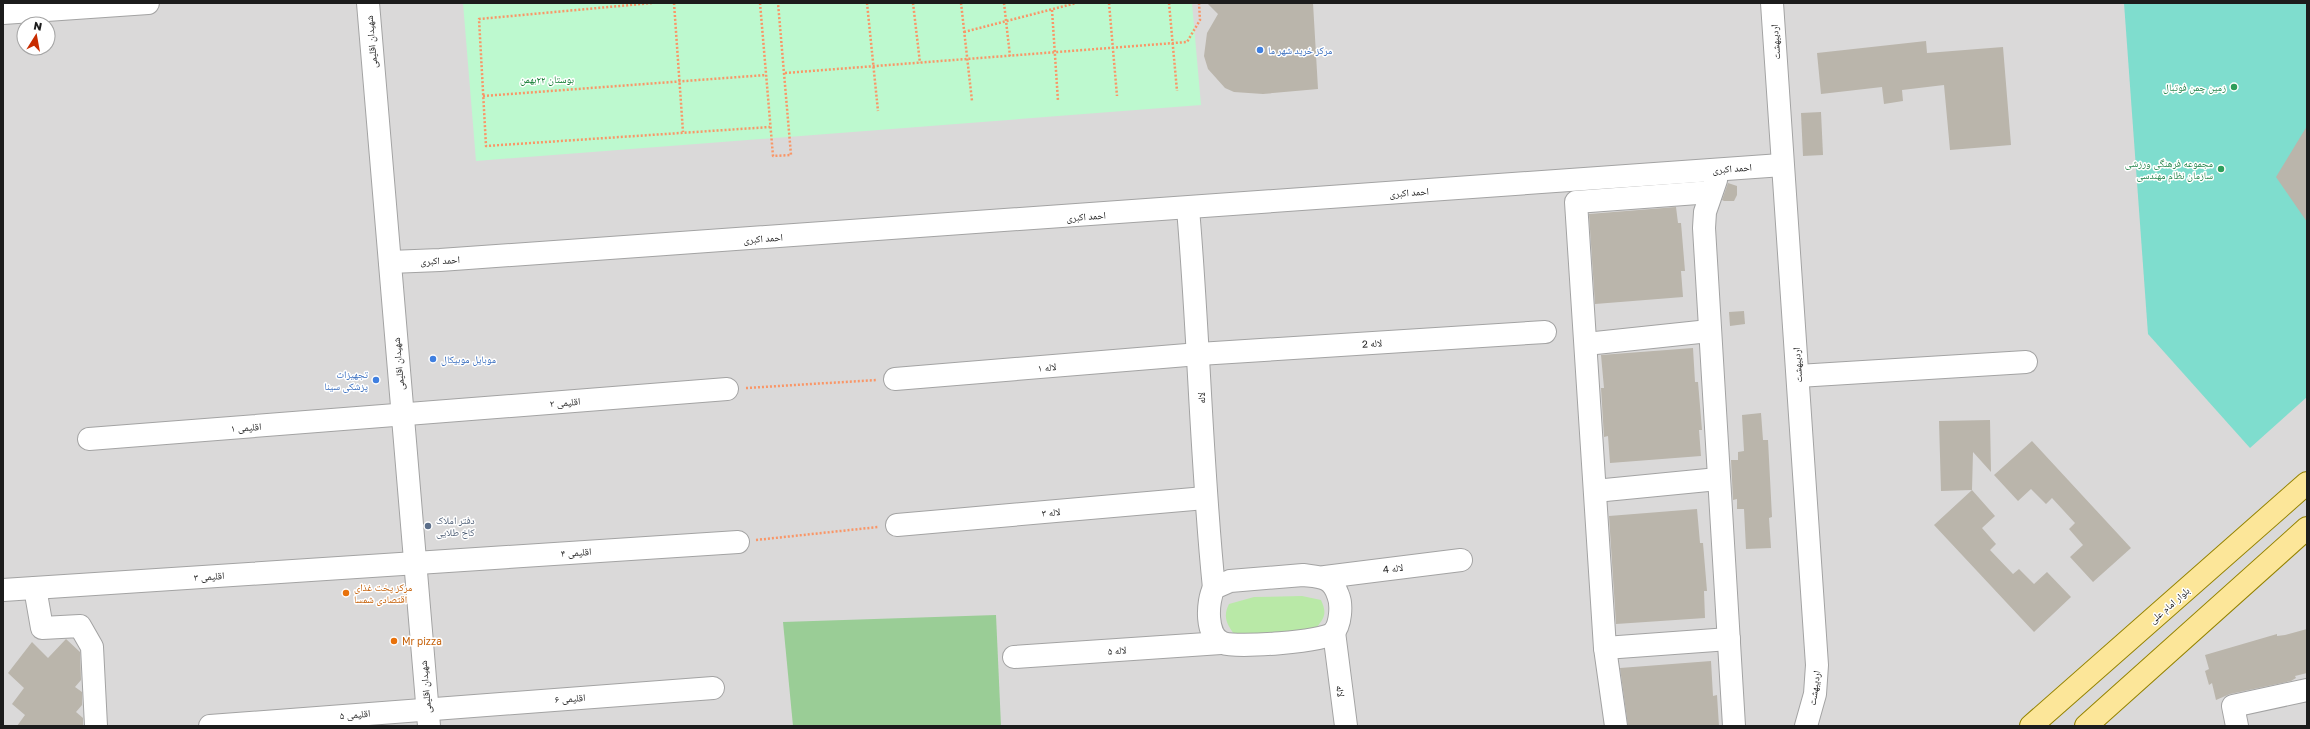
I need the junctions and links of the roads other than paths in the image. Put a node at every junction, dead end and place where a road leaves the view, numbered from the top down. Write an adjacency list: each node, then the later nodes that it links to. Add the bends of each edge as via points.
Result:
1 (148, 3): 4 (street)
2 (368, 3): 10 (street, شهیدان اقلیمی)
3 (1772, 3): 6 (street, اردیبهشت)
4 (120, 4): 5 (street)
5 (3, 13)
6 (1782, 165): 7 (street, احمد اکبری); 16 (street, اردیبهشت)
7 (1718, 169): 8 (street); 9 (street, احمد اکبری)
8 (1711, 192): 12 (street, via 1705,212 1704,228); 13 (street, via 1576,202)
9 (1188, 209): 10 (street, احمد اکبری); 14 (street, لاله)
10 (390, 262): 19 (street, شهیدان اقلیمی)
11 (1544, 332): 14 (street, لاله 2)
12 (1709, 332): 13 (street); 21 (street)
13 (1586, 344): 23 (street)
14 (1199, 354): 17 (street, لاله ۱); 24 (street, لاله)
15 (2026, 362): 16 (street)
16 (1798, 376): 47 (street, اردیبهشت, via 1817,664 1815,694)
17 (895, 379)
18 (727, 389): 19 (street, اقلیمی ۲)
19 (403, 415): 20 (street, اقلیمی ۱); 29 (street, شهیدان اقلیمی)
20 (89, 439)
21 (1718, 479): 23 (street); 35 (street)
22 (2307, 484): 48 (main road, بلوار امام علی)
23 (1595, 491): 37 (street)
24 (1205, 498): 25 (street, لاله ۳); 32 (street, لاله)
25 (897, 525)
26 (2307, 528): 49 (main road)
27 (738, 542): 29 (street, اقلیمی ۴)
28 (1461, 560): 30 (street, لاله 4)
29 (415, 562): 31 (street, اقلیمی ۳); 41 (street, شهیدان اقلیمی)
30 (1325, 577): 32 (street, لاله 4, via 1230,581); 34 (street, via 1333,582 1339,596 1339,618)
31 (35, 588): 33 (street, اقلیمی ۳); 42 (street, via 42,628 80,626 92,647)
32 (1214, 588): 36 (street, via 1209,598 1209,618 1213,634)
33 (3, 590)
34 (1334, 632): 36 (street, لاله ۵, via 1312,640 1234,645); 44 (street, لاله)
35 (1729, 639): 37 (street); 46 (street)
36 (1221, 643): 38 (street, لاله ۵)
37 (1606, 648): 45 (street)
38 (1014, 657)
39 (713, 688): 41 (street, اقلیمی ۶)
40 (2307, 690): 50 (street, via 2233,706)
41 (428, 717): 43 (street, اقلیمی ۵)
42 (96, 726)
43 (210, 726)
44 (1346, 726)
45 (1616, 726)
46 (1734, 726)
47 (1806, 726)
48 (2031, 726)
49 (2086, 726)
50 (2237, 726)

